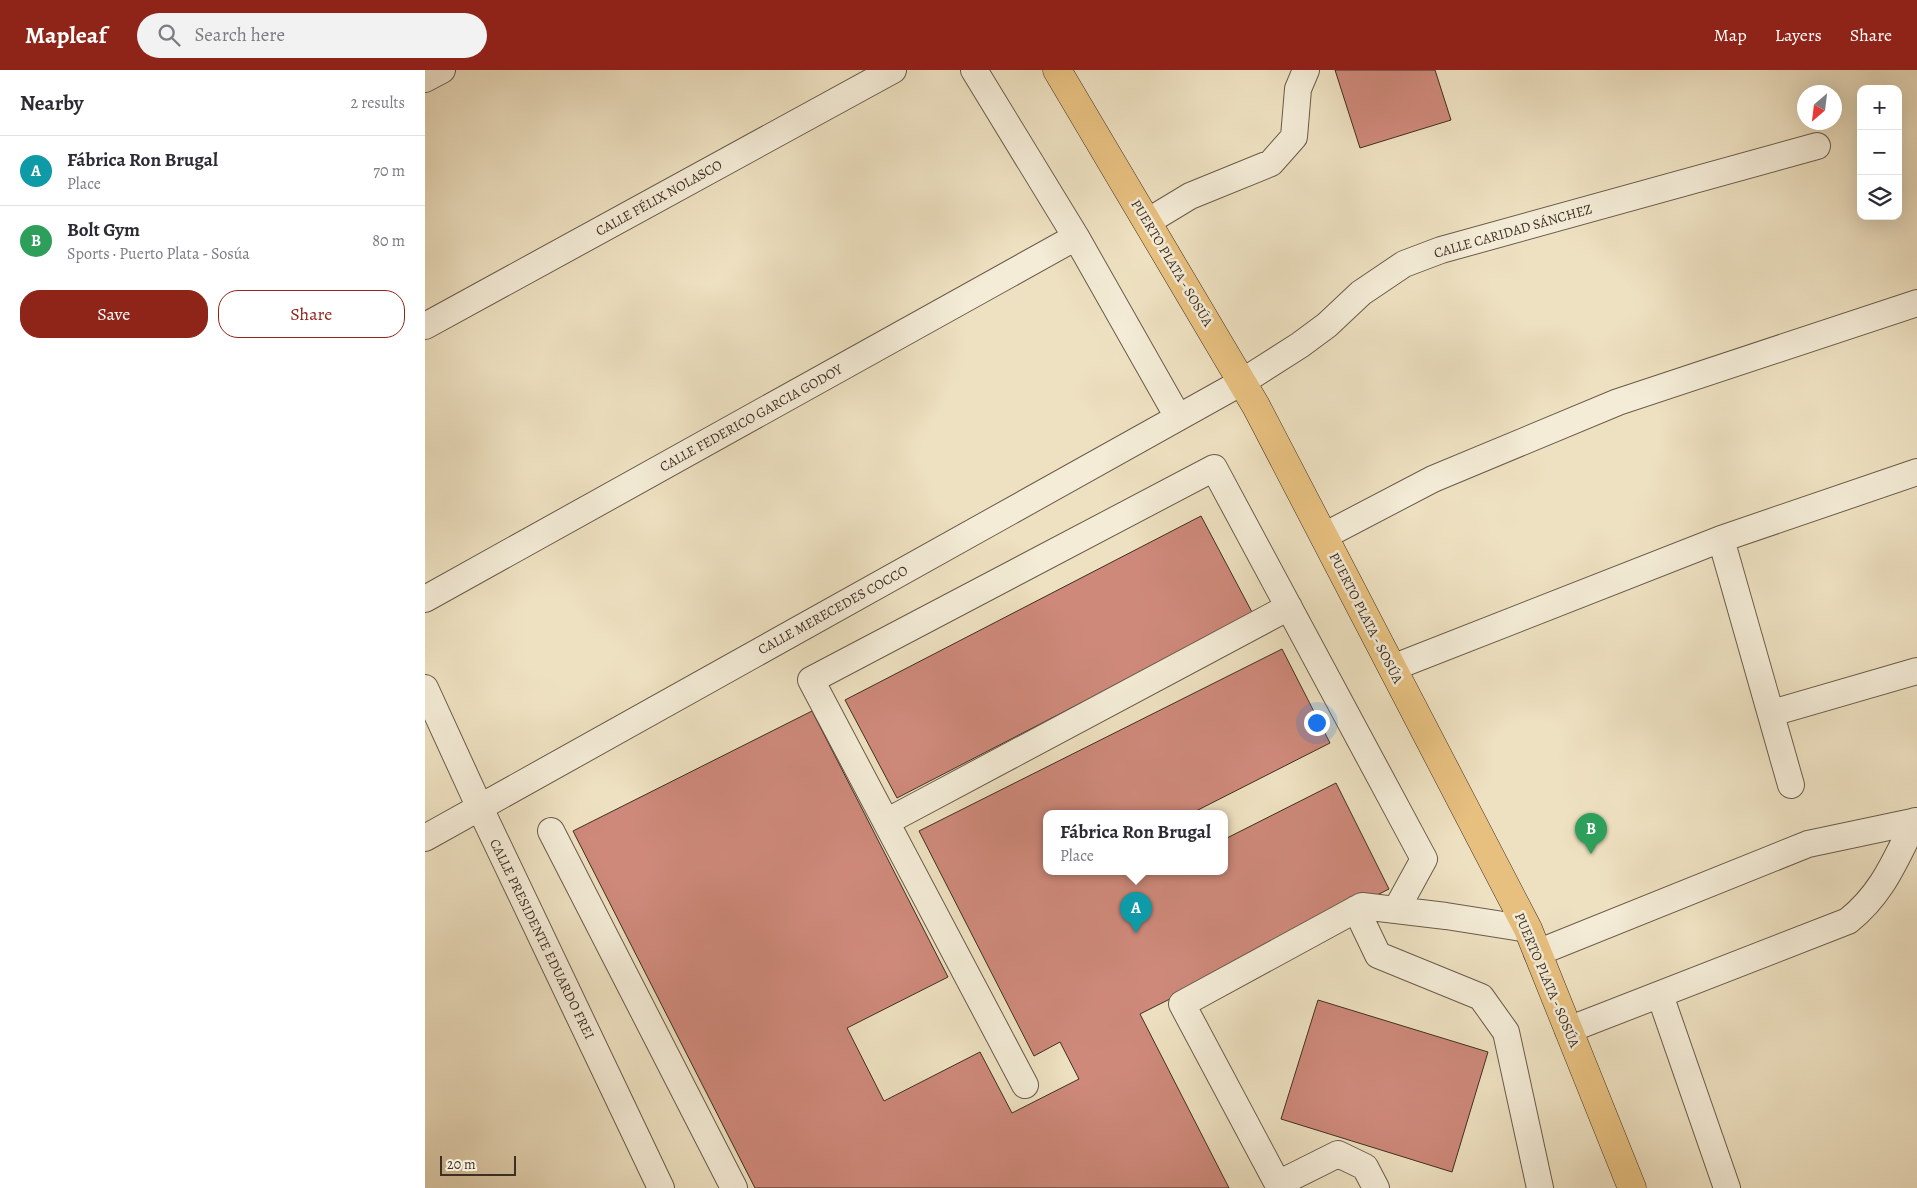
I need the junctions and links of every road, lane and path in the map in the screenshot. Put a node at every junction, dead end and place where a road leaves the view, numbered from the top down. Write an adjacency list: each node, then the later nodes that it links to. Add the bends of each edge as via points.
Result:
1 (442, 70): 6 (street)
2 (893, 70): 11 (street, CALLE FÉLIX NOLASCO)
3 (974, 70): 9 (street)
4 (1057, 70): 8 (main road, PUERTO PLATA - SOSÚA)
5 (1306, 70): 8 (street, via 1298,89 1294,137 1271,163 1190,196)
6 (425, 79)
7 (1817, 146): 12 (street, CALLE CARIDAD SÁNCHEZ, via 1441,250 1404,264 1361,293 1307,340)
8 (1147, 222): 12 (main road, PUERTO PLATA - SOSÚA)
9 (1076, 238): 13 (street); 17 (street, CALLE FEDERICO GARCIA GODOY)
10 (1915, 308): 15 (street, via 1618,402 1433,479)
11 (425, 326)
12 (1242, 382): 13 (street, CALLE MERECEDES COCCO); 15 (main road, PUERTO PLATA - SOSÚA)
13 (1178, 418): 24 (street, CALLE MERECEDES COCCO)
14 (1917, 472): 16 (street)
15 (1324, 536): 19 (main road, PUERTO PLATA - SOSÚA)
16 (1721, 539): 19 (street); 22 (street)
17 (425, 599)
18 (1289, 607): 26 (street); 26 (street, via 1214,468 811,680); 30 (street, via 1423,858)
19 (1392, 668): 31 (main road, PUERTO PLATA - SOSÚA)
20 (1917, 671): 22 (street)
21 (425, 688): 24 (street, CALLE PRESIDENTE EDUARDO FREI)
22 (1772, 713): 23 (street)
23 (1791, 784)
24 (480, 808): 28 (street, CALLE MERECEDES COCCO); 36 (street, CALLE PRESIDENTE EDUARDO FREI)
25 (1916, 821): 31 (street, via 1808,844); 32 (street, via 1880,889 1848,921)
26 (886, 822): 34 (street)
27 (551, 831): 37 (street)
28 (425, 838)
29 (1355, 909): 30 (street, via 1362,906); 35 (street, via 1182,1004); 39 (street, via 1378,955 1481,997 1506,1032)
30 (1396, 910): 31 (street, via 1447,916)
31 (1533, 941): 33 (main road, PUERTO PLATA - SOSÚA)
32 (1660, 995): 33 (street); 41 (street)
33 (1568, 1030): 40 (main road, PUERTO PLATA - SOSÚA)
34 (1025, 1085)
35 (1279, 1186): 38 (street, via 1338,1154 1365,1167)
36 (661, 1188)
37 (734, 1188)
38 (1376, 1188)
39 (1539, 1188)
40 (1632, 1188)
41 (1727, 1188)

